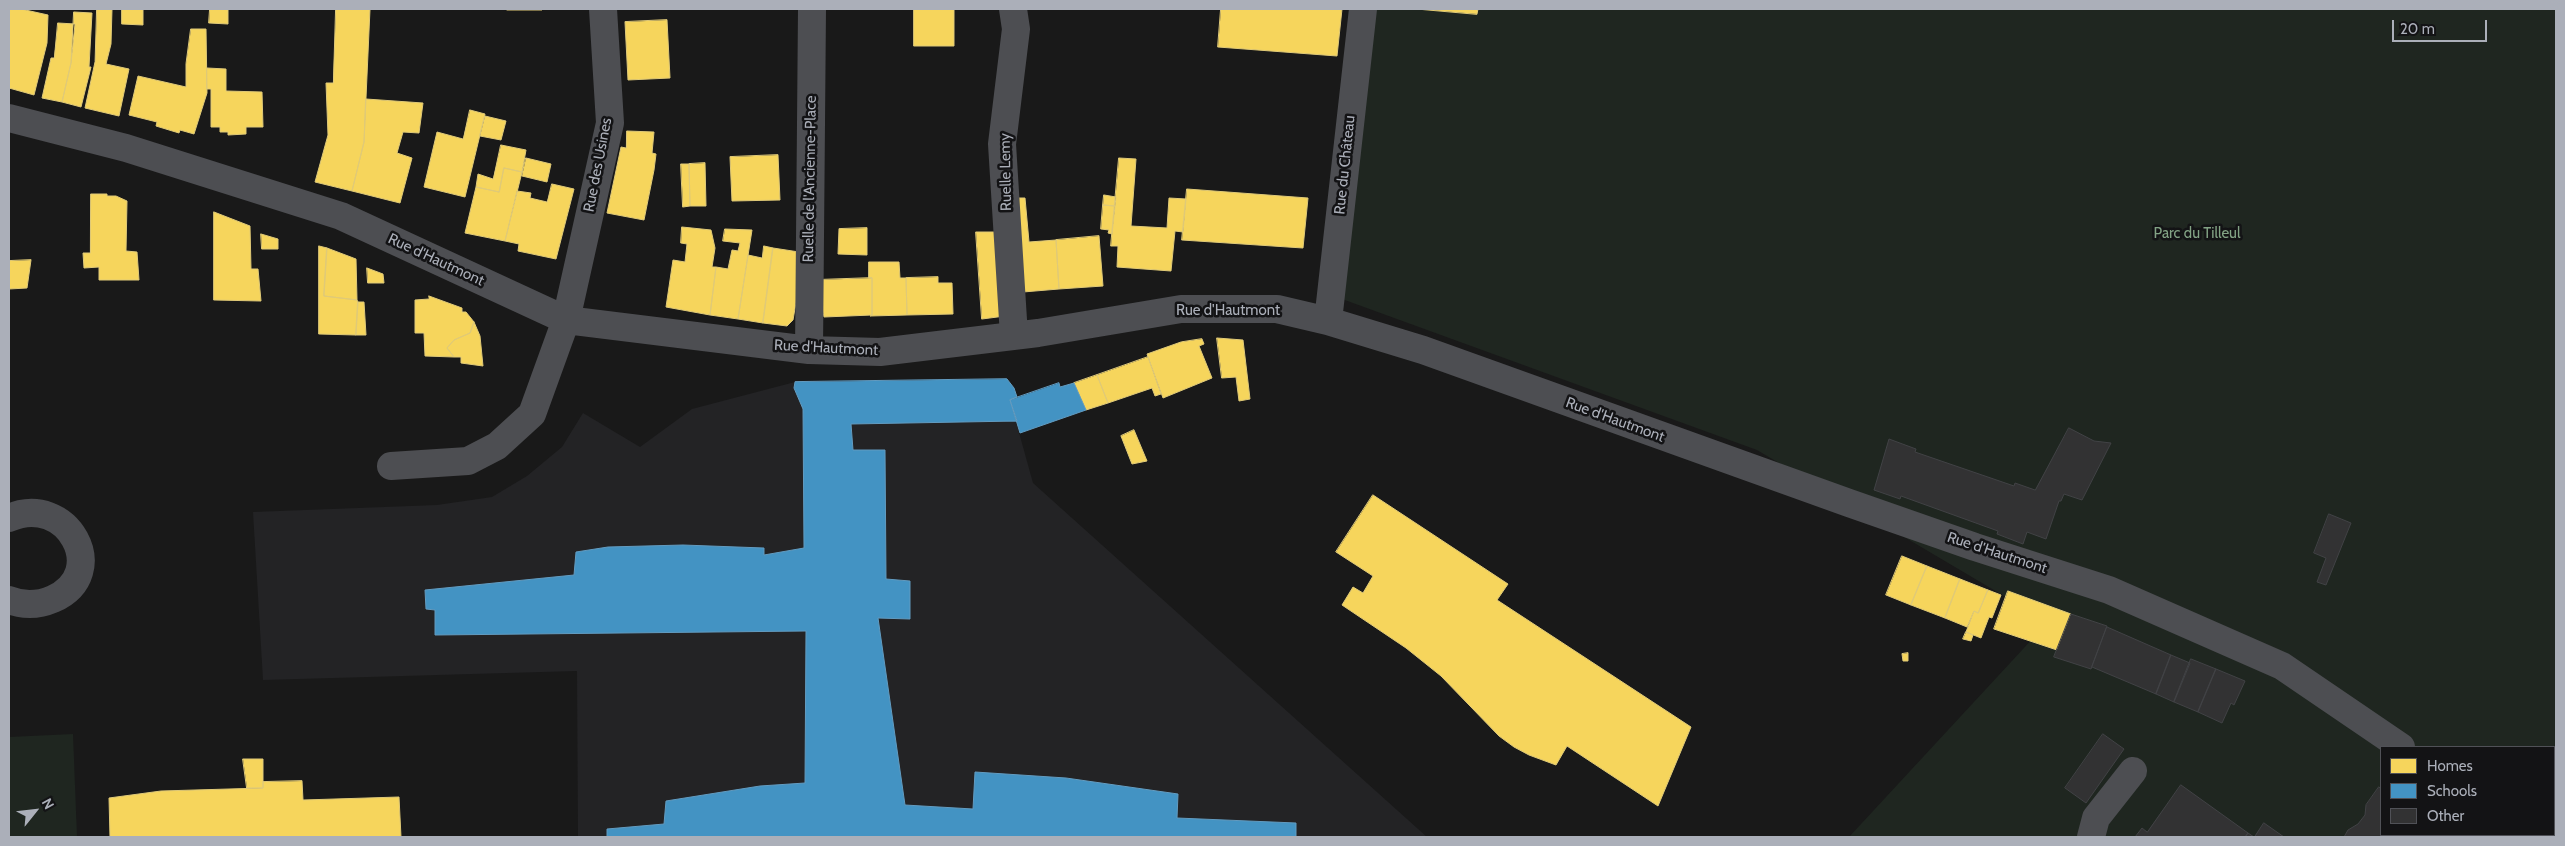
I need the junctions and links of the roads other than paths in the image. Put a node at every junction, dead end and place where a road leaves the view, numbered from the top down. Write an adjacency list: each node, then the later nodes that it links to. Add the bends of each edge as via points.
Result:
1 (603, 9): 6 (street, Rue des Usines, via 610,123)
2 (812, 9): 9 (street, Ruelle de l'Ancienne-Place)
3 (1013, 9): 8 (street, Ruelle Lemy, via 1016,29 1002,144)
4 (1363, 9): 7 (street, Rue du Château)
5 (9, 118): 6 (street, Rue d'Hautmont, via 126,148 341,216)
6 (566, 320): 9 (street, Rue d'Hautmont); 10 (street, Rue des Usines, via 532,414 497,446 468,461)
7 (1328, 321): 8 (street, Rue d'Hautmont, via 1277,309 1181,309); 13 (street, Rue d'Hautmont, via 1423,350 1885,516 2109,590 2282,666)
8 (1014, 336): 9 (street, Rue d'Hautmont, via 880,352)
9 (809, 350)
10 (391, 466)
11 (9, 518): 12 (street, via 17,514 42,513 62,522 76,540 81,555 78,575 60,596 40,605)
12 (9, 600)
13 (2400, 746)
14 (2133, 771): 15 (street, via 2096,818)
15 (2091, 837)

